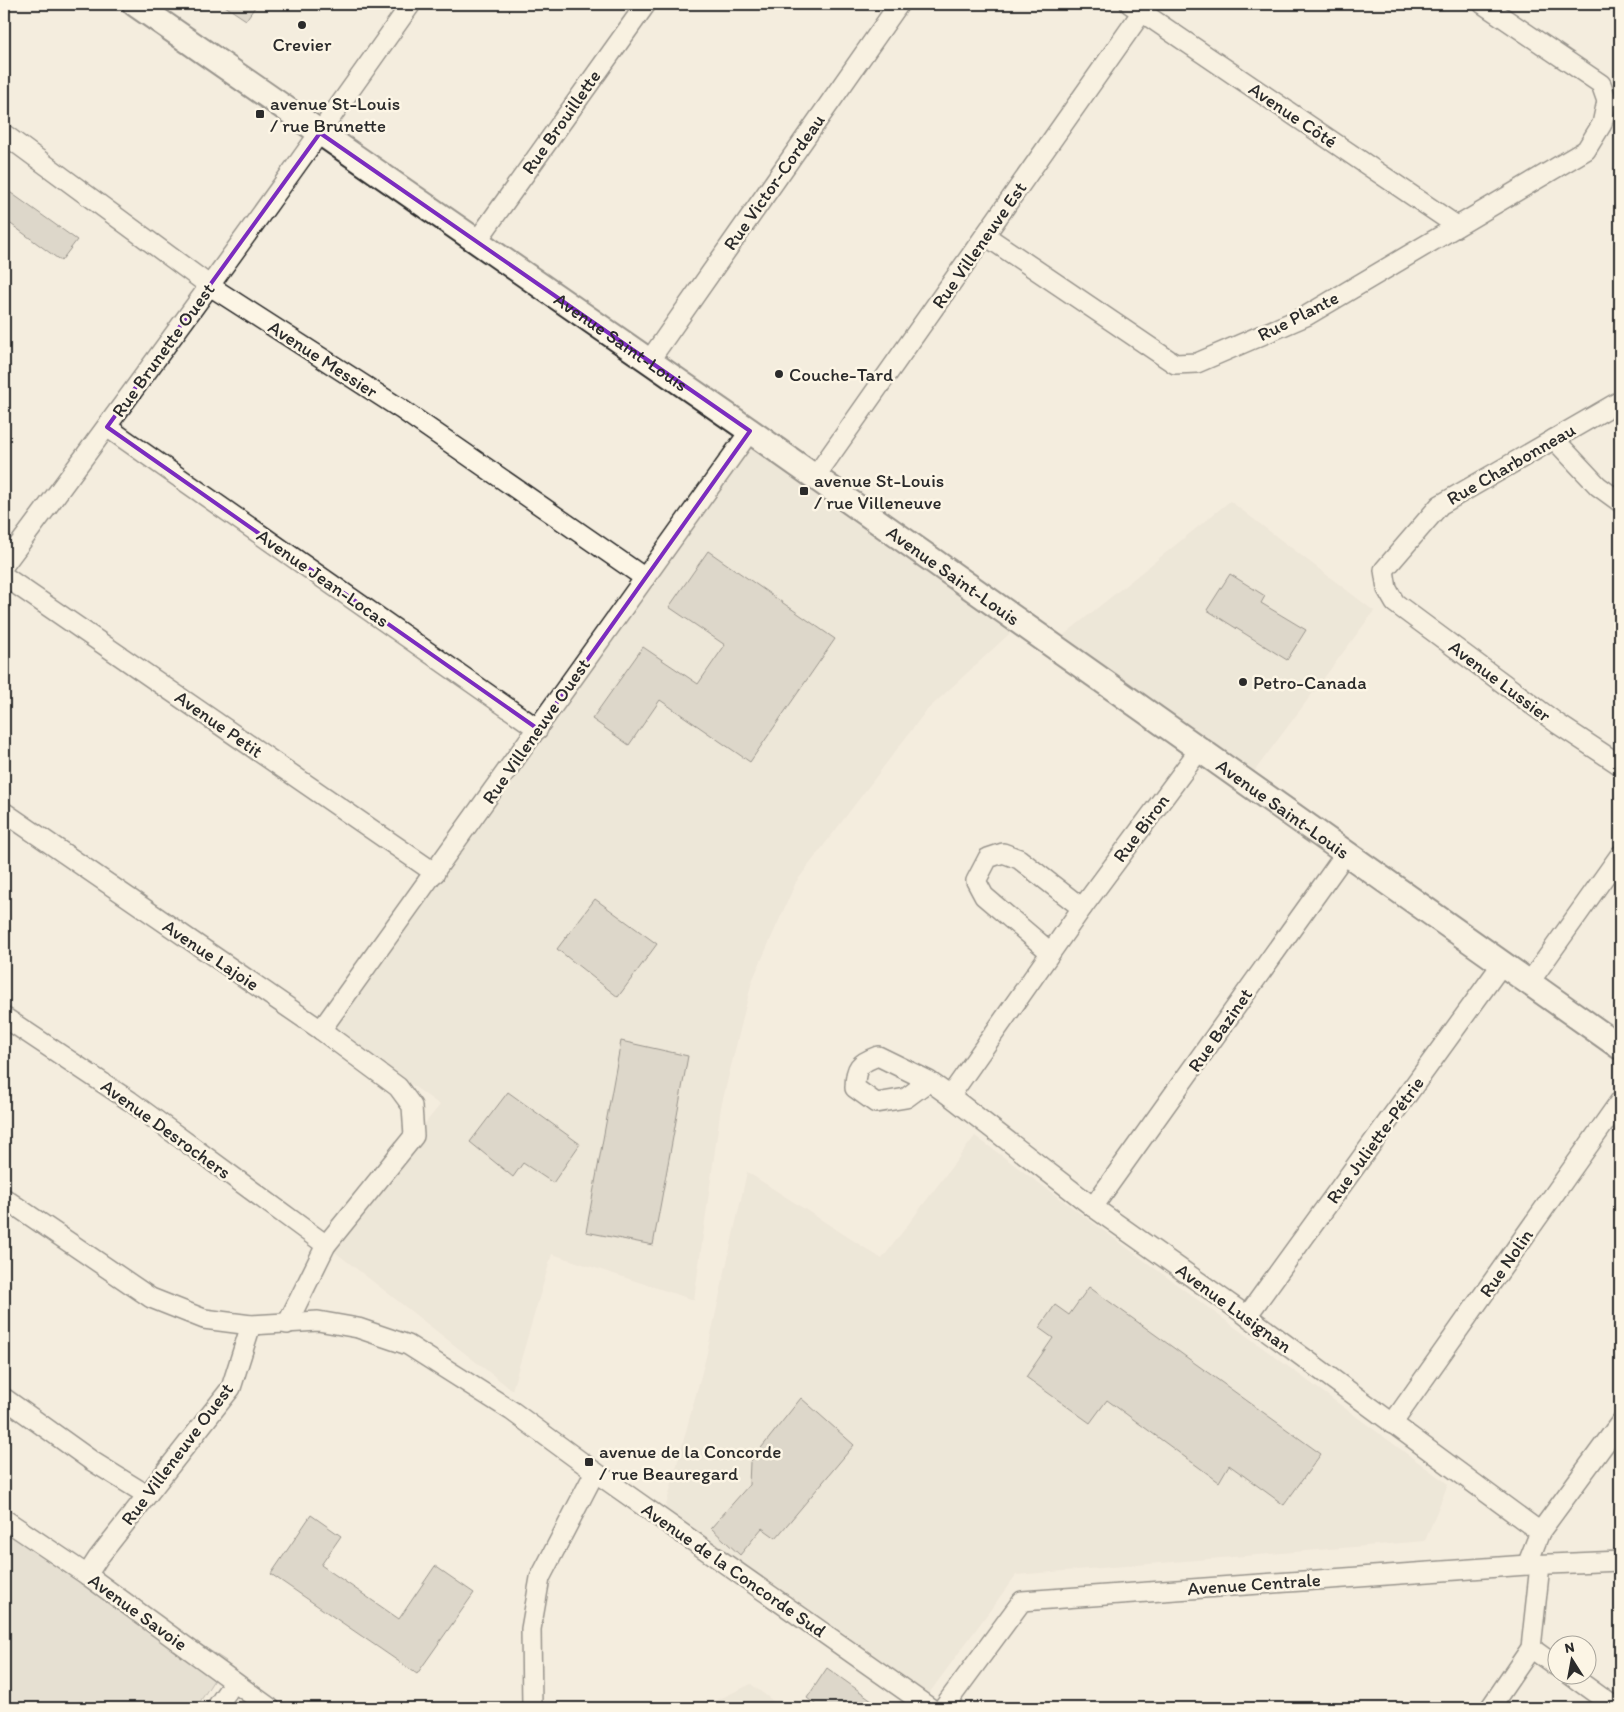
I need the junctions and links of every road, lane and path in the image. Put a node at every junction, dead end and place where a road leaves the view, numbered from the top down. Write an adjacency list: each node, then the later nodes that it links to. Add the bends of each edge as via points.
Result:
1 (135, 4): 7 (main road, Avenue Saint-Louis)
2 (411, 4): 7 (street, Rue Brunette Ouest)
3 (646, 4): 11 (street, Rue Brouillette)
4 (898, 4): 13 (street, Rue Victor-Cordeau)
5 (1483, 4): 9 (street, Rue Plante, via 1601,84 1607,101 1602,124 1586,150)
6 (1136, 8): 9 (street, Avenue Côté); 10 (street, Rue Villeneuve Est)
7 (320, 133): 11 (main road, Avenue Saint-Louis); 12 (street, Rue Brunette Ouest)
8 (4, 134): 12 (street, Avenue Messier)
9 (1457, 226): 10 (street, Rue Plante, via 1306,316 1197,363 1175,364)
10 (986, 236): 18 (street, Rue Villeneuve Est)
11 (477, 241): 13 (main road, Avenue Saint-Louis)
12 (210, 286): 15 (street, Rue Brunette Ouest); 22 (street, Avenue Messier, via 401,409)
13 (649, 361): 16 (main road, Avenue Saint-Louis)
14 (1620, 401): 17 (street, Rue Charbonneau)
15 (107, 427): 20 (street, Rue Brunette Ouest); 24 (street, Avenue Jean-Locas)
16 (750, 431): 18 (main road, Avenue Saint-Louis); 22 (street, Rue Villeneuve Ouest)
17 (1554, 439): 19 (street, via 1598,486); 23 (street, Rue Charbonneau, via 1440,505 1384,570)
18 (815, 477): 25 (main road, Avenue Saint-Louis)
19 (1620, 502)
20 (4, 565)
21 (4, 576): 30 (street, Avenue Petit)
22 (645, 578): 24 (street, Rue Villeneuve Ouest)
23 (1387, 589): 26 (street, Avenue Lussier, via 1394,603 1558,724)
24 (538, 729): 30 (street, Rue Villeneuve Ouest)
25 (1200, 749): 28 (main road, Avenue Saint-Louis); 31 (street, Rue Biron)
26 (1620, 765)
27 (4, 812): 36 (street, Avenue Lajoie)
28 (1346, 853): 33 (main road, Avenue Saint-Louis); 42 (street, Rue Bazinet)
29 (1620, 855): 34 (street)
30 (435, 873): 36 (street, Rue Villeneuve Ouest)
31 (1082, 908): 32 (street, Rue Biron); 32 (street, via 1019,858 1003,853 988,858 976,881 984,896)
32 (1050, 952): 39 (street, Rue Biron)
33 (1502, 964): 34 (main road, Avenue Saint-Louis); 44 (street, Rue Juliette-Pétrie)
34 (1529, 983): 37 (main road, Avenue Saint-Louis)
35 (4, 1017): 43 (street, Avenue Desrochers, via 130,1101)
36 (321, 1030): 43 (street, Avenue Lajoie, via 398,1087 412,1106 414,1136)
37 (1620, 1047)
38 (929, 1081): 39 (street, Avenue Lusignan)
39 (950, 1096): 42 (street, Avenue Lusignan)
40 (1620, 1101): 49 (street, Rue Nolin)
41 (4, 1198): 46 (street, Avenue de la Concorde Sud, via 151,1298 204,1318)
42 (1093, 1207): 44 (street, Avenue Lusignan)
43 (326, 1245): 45 (street)
44 (1247, 1316): 49 (street, Avenue Lusignan)
45 (287, 1324): 46 (street, Avenue de la Concorde Sud); 50 (street, Avenue de la Concorde Sud, via 318,1321 358,1328 408,1345 512,1411)
46 (251, 1325): 51 (street, Rue Villeneuve Ouest, via 230,1388)
47 (4, 1398): 51 (street, via 92,1461)
48 (1620, 1423): 53 (street)
49 (1392, 1424): 53 (street, Avenue Lusignan)
50 (595, 1472): 63 (street, via 540,1578 531,1628); 64 (street, Avenue de la Concorde Sud)
51 (147, 1495): 56 (street, Rue Villeneuve Ouest)
52 (4, 1519): 56 (street, Avenue Savoie)
53 (1540, 1532): 55 (street)
54 (1620, 1561): 55 (street, Avenue Centrale)
55 (1534, 1565): 57 (street); 65 (street, Avenue Centrale, via 1022,1600)
56 (87, 1576): 59 (street, Avenue Savoie)
57 (1531, 1648): 58 (street); 66 (street)
58 (1546, 1659)
59 (234, 1682): 61 (street); 62 (street, Avenue Savoie)
60 (1583, 1684): 67 (street)
61 (216, 1708)
62 (270, 1708)
63 (532, 1708)
64 (930, 1708)
65 (943, 1708)
66 (1490, 1708)
67 (1616, 1708)

